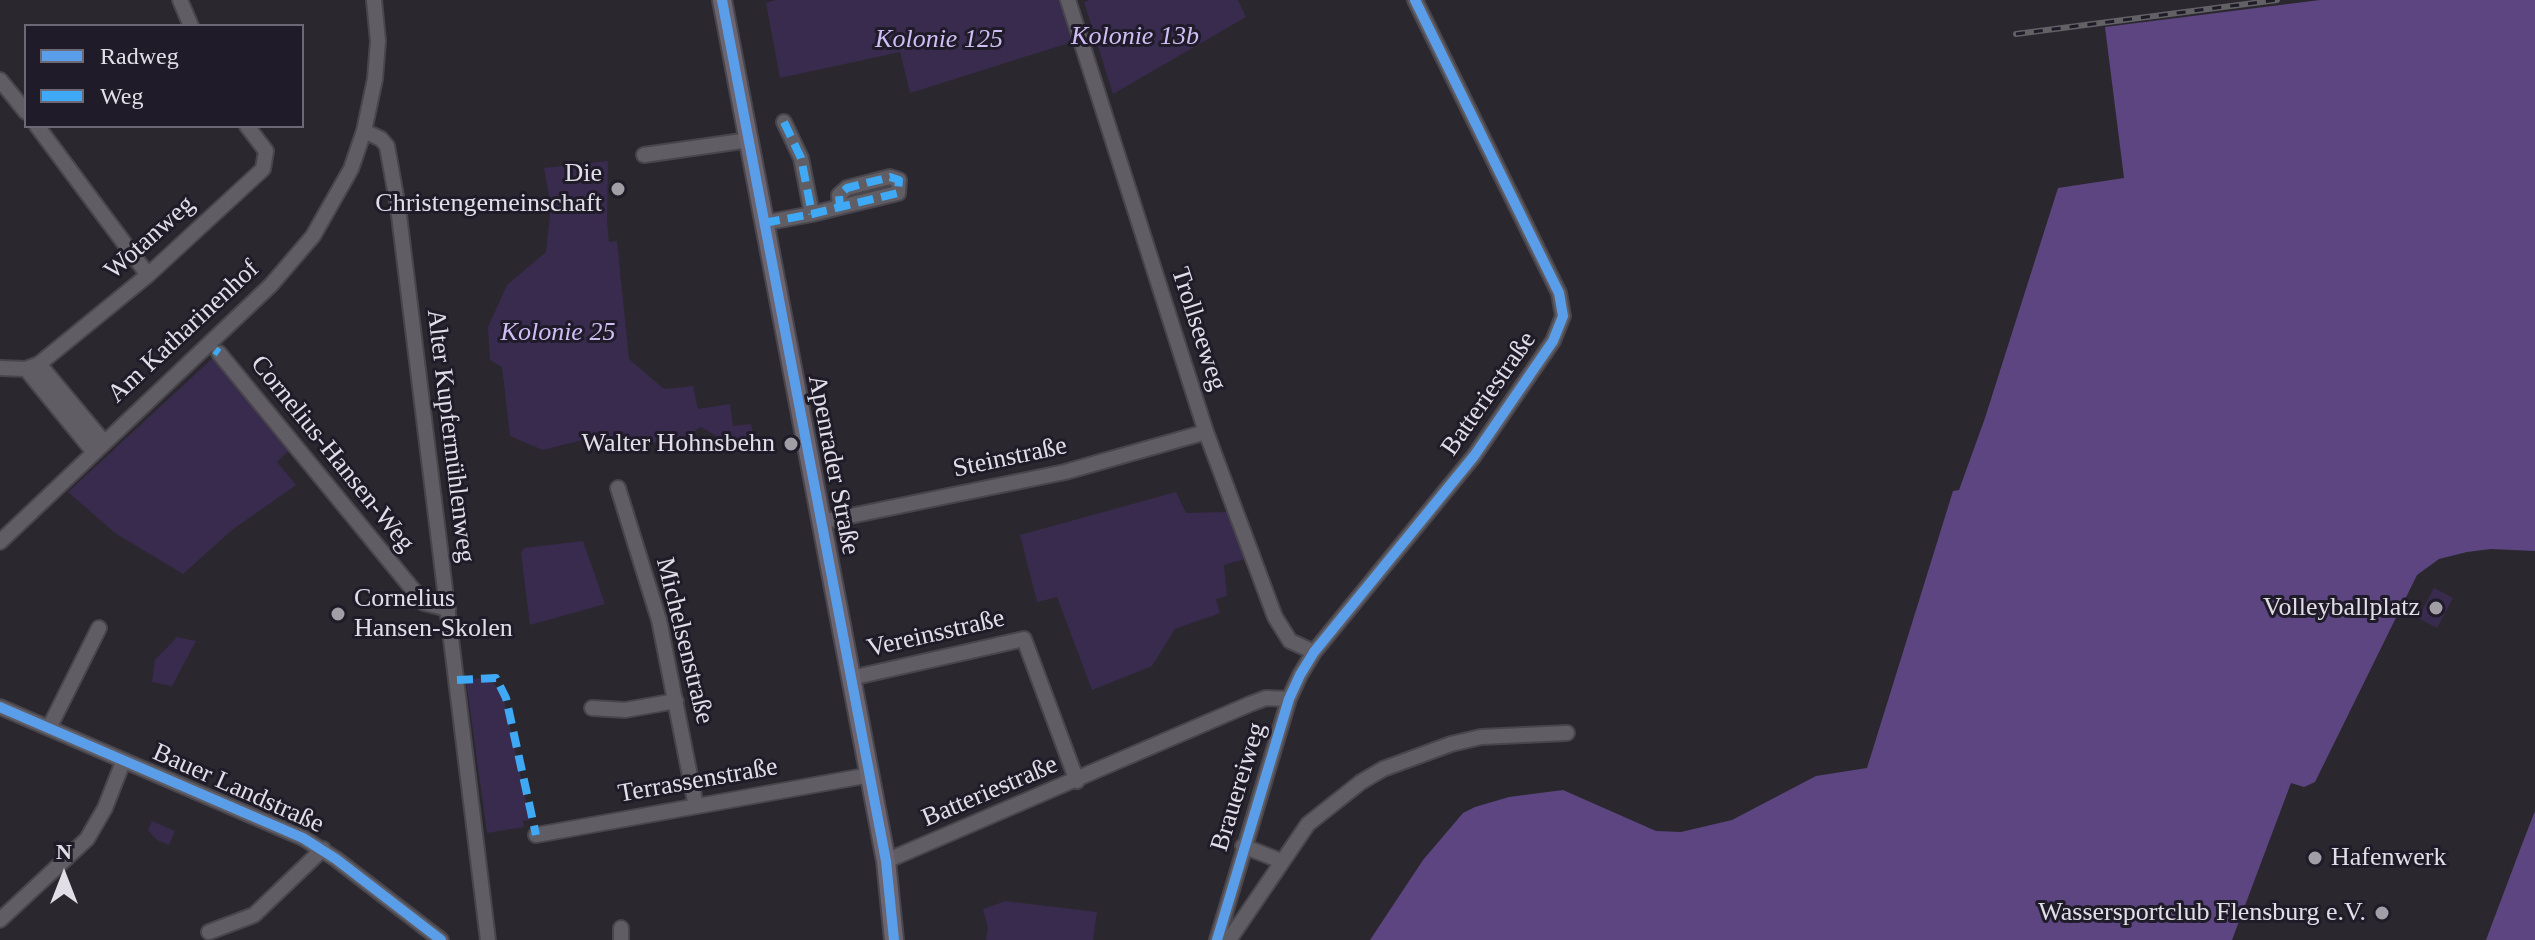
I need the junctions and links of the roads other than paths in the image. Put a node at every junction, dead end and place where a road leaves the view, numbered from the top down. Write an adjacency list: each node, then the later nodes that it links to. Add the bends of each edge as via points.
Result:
1 (180, 0): 6 (street)
2 (374, 0): 12 (street, via 378,41)
3 (722, 0): 13 (main road, Apenrader Straße)
4 (1068, 0): 22 (street, Trollseeweg)
5 (1415, 0): 29 (street, Batteriestraße, via 1559,293 1563,316 1553,341 1474,456)
6 (190, 24)
7 (0, 80): 8 (street)
8 (24, 110)
9 (784, 122): 16 (street, via 801,158)
10 (38, 128): 18 (street)
11 (249, 128): 18 (street, Wotanweg, via 266,151 263,169)
12 (364, 131): 23 (street, Am Katharinenhof, via 327,217 298,256); 27 (street, Alter Kupfermühlenweg, via 381,139 390,160)
13 (749, 140): 14 (street); 17 (main road, Apenrader Straße)
14 (644, 155)
15 (840, 207): 16 (street)
16 (812, 214): 17 (street)
17 (764, 223): 25 (main road, Apenrader Straße)
18 (148, 275): 20 (street, Wotanweg)
19 (219, 353): 27 (street, Cornelius-Hansen-Weg, via 424,603)
20 (32, 366): 21 (street); 23 (street)
21 (0, 368)
22 (1206, 432): 25 (street, Steinstraße, via 1091,466); 29 (street, Trollseeweg, via 1275,617 1290,641)
23 (98, 446): 26 (street, Am Katharinenhof)
24 (618, 488): 32 (street, Michelsenstraße, via 659,620)
25 (821, 522): 30 (main road, Apenrader Straße)
26 (0, 542)
27 (448, 609): 49 (street, Alter Kupfermühlenweg)
28 (99, 628): 35 (street)
29 (1314, 652): 31 (street, Brauereiweg)
30 (851, 678): 38 (main road, Apenrader Straße); 39 (street, Vereinsstraße, via 1024,639)
31 (1289, 699): 39 (street, Batteriestraße, via 1258,701); 42 (street, Brauereiweg)
32 (676, 701): 34 (street, via 625,710); 40 (street, Michelsenstraße)
33 (0, 707): 35 (street, Bauer Landstraße)
34 (592, 708)
35 (49, 728): 37 (street, Bauer Landstraße)
36 (1567, 733): 45 (street, via 1481,737 1383,769 1320,814)
37 (123, 762): 43 (street, Bauer Landstraße); 46 (street, via 87,839)
38 (870, 775): 40 (street, Terrassenstraße); 44 (main road, Apenrader Straße)
39 (1077, 781): 44 (street, Batteriestraße)
40 (696, 806): 41 (street, Terrassenstraße)
41 (536, 835)
42 (1243, 846): 45 (street); 51 (street, Brauereiweg)
43 (323, 849): 47 (street, via 254,915); 48 (street, Bauer Landstraße)
44 (886, 861): 50 (main road, Apenrader Straße)
45 (1281, 861): 52 (street)
46 (0, 920)
47 (209, 932)
48 (441, 940)
49 (488, 940)
50 (894, 940)
51 (1217, 940)
52 (1229, 940)

